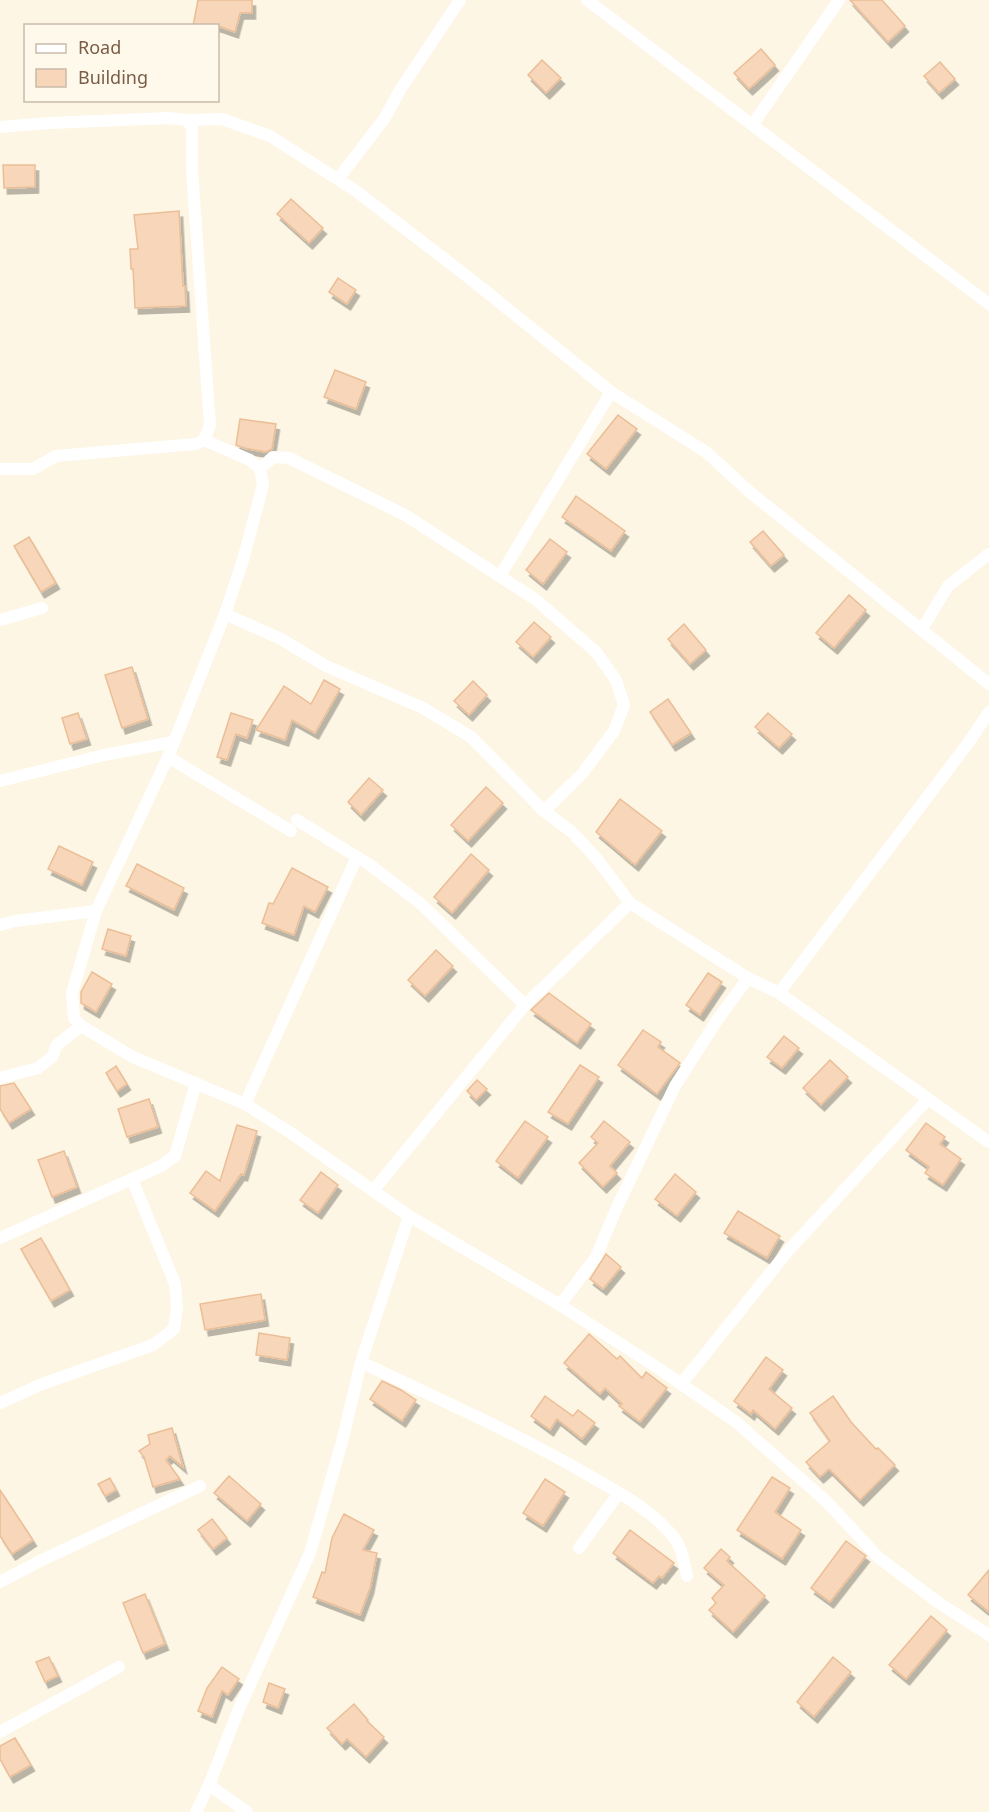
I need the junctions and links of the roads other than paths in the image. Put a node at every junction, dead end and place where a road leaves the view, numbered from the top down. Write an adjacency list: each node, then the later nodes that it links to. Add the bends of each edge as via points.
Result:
1 (460, 0): 7 (street, via 384,119)
2 (587, 0): 5 (street)
3 (839, 0): 5 (street)
4 (187, 120): 6 (street); 7 (street, via 222,119 270,136); 10 (street, via 192,128 210,425)
5 (753, 124): 8 (street)
6 (0, 128)
7 (338, 179): 9 (street)
8 (989, 304)
9 (611, 392): 14 (street); 18 (street, via 706,452 751,493)
10 (204, 440): 11 (street, via 196,444 56,456 33,469); 12 (street, via 250,460)
11 (0, 469)
12 (260, 469): 14 (street, via 273,457 289,458 405,515); 16 (street, via 262,485)
13 (989, 554): 18 (street, via 948,586)
14 (500, 576): 24 (street, via 535,599 596,652 616,680 624,705 614,731 582,774)
15 (42, 608): 17 (street)
16 (225, 614): 21 (street); 24 (street, via 281,639 326,666 423,708 471,737)
17 (0, 620)
18 (922, 629): 19 (street)
19 (989, 684)
20 (989, 712): 30 (street)
21 (173, 742): 22 (street); 23 (street)
22 (168, 757): 25 (street); 27 (street)
23 (0, 781)
24 (544, 811): 26 (street, via 573,833)
25 (357, 857): 31 (street, via 420,903); 36 (street)
26 (630, 903): 29 (street); 31 (street)
27 (96, 911): 28 (street); 32 (street, via 72,993 74,1018)
28 (0, 925)
29 (748, 978): 30 (street); 42 (street, via 675,1086 596,1257)
30 (779, 993): 35 (street)
31 (525, 1005): 39 (street)
32 (81, 1026): 33 (street, via 57,1045 52,1057 38,1068); 34 (street, via 133,1057)
33 (0, 1078)
34 (196, 1083): 36 (street); 38 (street, via 175,1156)
35 (928, 1099): 37 (street); 44 (street, via 788,1251)
36 (245, 1104): 39 (street)
37 (989, 1142)
38 (132, 1179): 41 (street); 45 (street, via 175,1284 174,1329 153,1345)
39 (373, 1191): 40 (street)
40 (409, 1216): 42 (street); 43 (street)
41 (0, 1238)
42 (560, 1305): 44 (street)
43 (361, 1362): 47 (street, via 545,1450); 55 (street, via 310,1552)
44 (681, 1384): 51 (street, via 736,1422 827,1502 879,1558)
45 (0, 1403)
46 (200, 1486): 50 (street)
47 (619, 1493): 48 (street); 49 (street, via 673,1536 684,1556)
48 (579, 1548)
49 (687, 1576)
50 (0, 1582)
51 (989, 1635)
52 (119, 1667): 54 (street)
53 (93, 1689): 54 (street)
54 (0, 1733)
55 (209, 1785): 56 (street); 57 (street)
56 (195, 1812)
57 (247, 1812)

